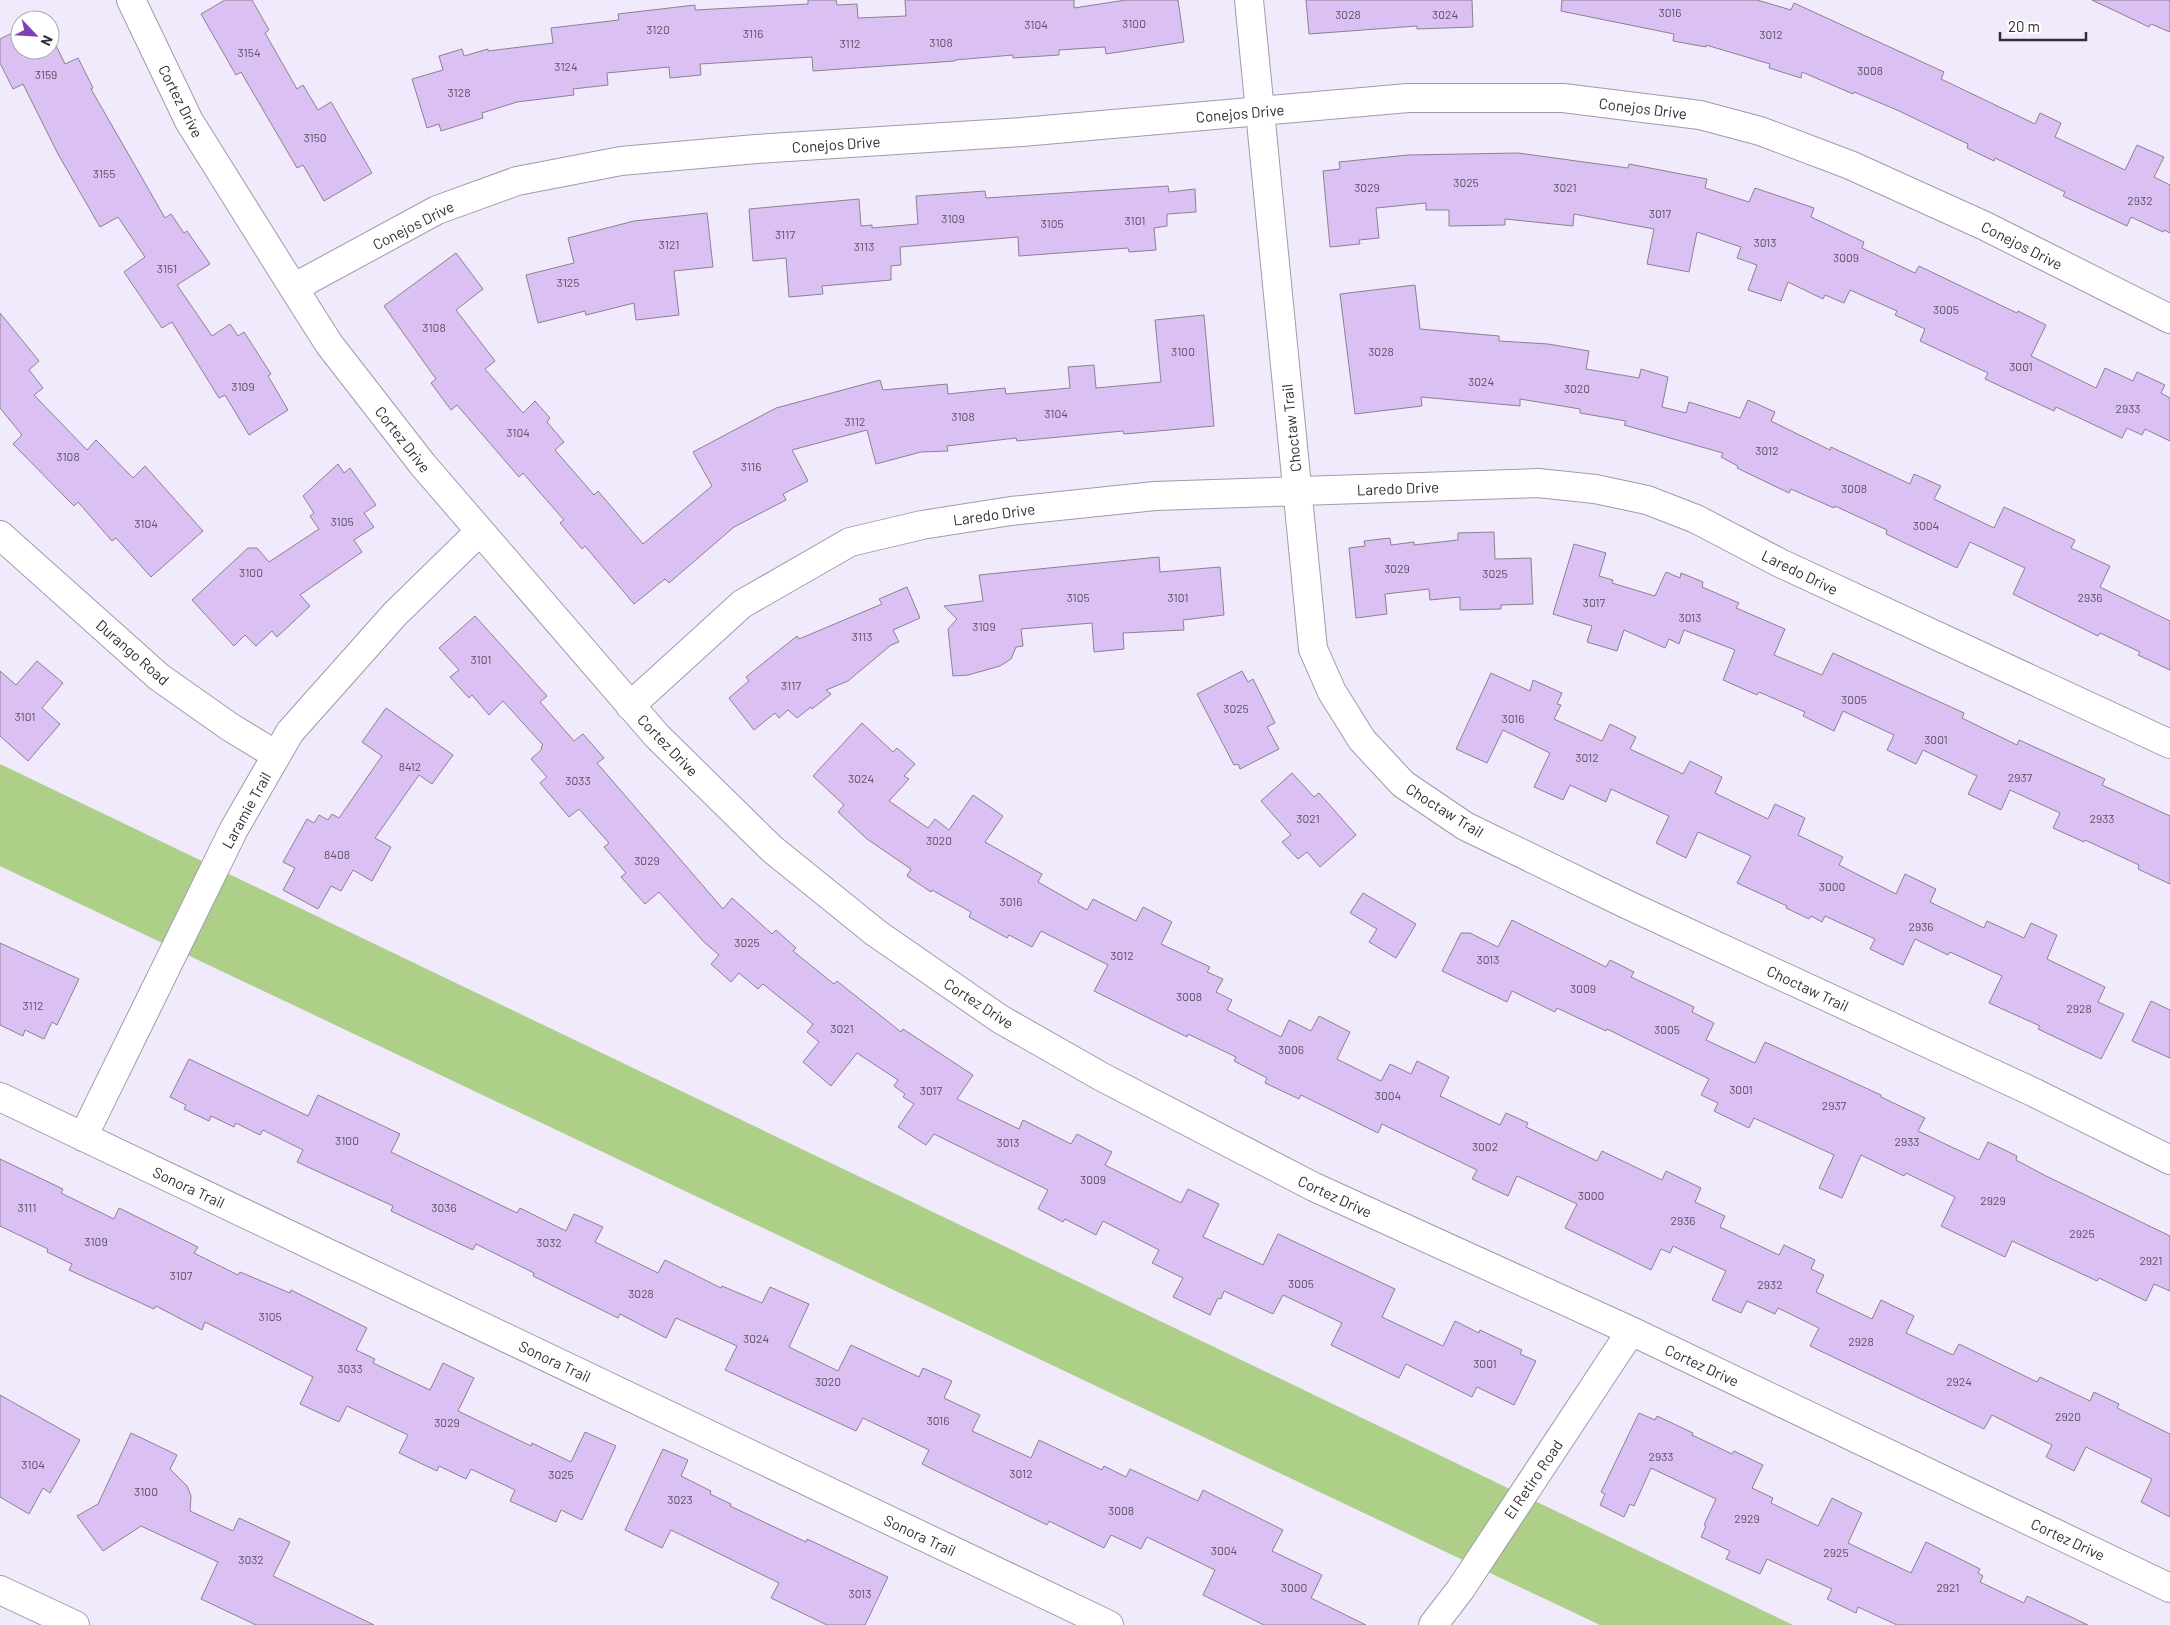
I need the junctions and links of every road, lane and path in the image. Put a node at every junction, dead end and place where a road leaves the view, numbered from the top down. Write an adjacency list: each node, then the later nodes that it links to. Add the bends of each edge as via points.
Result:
1 (131, 0): 4 (street, Cortez Drive, via 189,121)
2 (1249, 0): 3 (street, Choctaw Trail)
3 (1260, 111): 4 (street, Conejos Drive, via 1022,132 756,149 640,160 517,181 437,210 306,281); 5 (street, Conejos Drive, via 1408,98 1563,98 1700,115 1760,131 1850,164 1985,226); 6 (street, Choctaw Trail)
4 (296, 292): 7 (street, Cortez Drive, via 329,344 423,465)
5 (2170, 319)
6 (1298, 491): 9 (street, Laredo Drive, via 1154,496 1011,510 922,525 850,542 742,604); 10 (street, Laredo Drive, via 1538,483 1595,488 1648,500 1696,519 1780,563); 14 (street, Choctaw Trail, via 1313,649 1332,692 1362,740 1403,784 1474,830 1628,905 2035,1093)
7 (480, 531): 9 (street, Cortez Drive); 11 (street, Laramie Trail, via 395,614 290,732)
8 (0, 535): 11 (street, Durango Road, via 159,676 230,727)
9 (630, 706): 15 (street, Cortez Drive, via 772,849 876,933 1000,1018 1102,1077 1314,1187)
10 (2170, 744)
11 (276, 755): 13 (street, Laramie Trail, via 234,829)
12 (0, 1097): 13 (street, Sonora Trail)
13 (83, 1137): 19 (street, Sonora Trail)
14 (2170, 1160)
15 (1632, 1332): 16 (street, Cortez Drive); 20 (street, El Retiro Road, via 1460,1590)
16 (2170, 1588)
17 (0, 1590): 18 (street)
18 (75, 1625)
19 (1109, 1625)
20 (1433, 1625)

